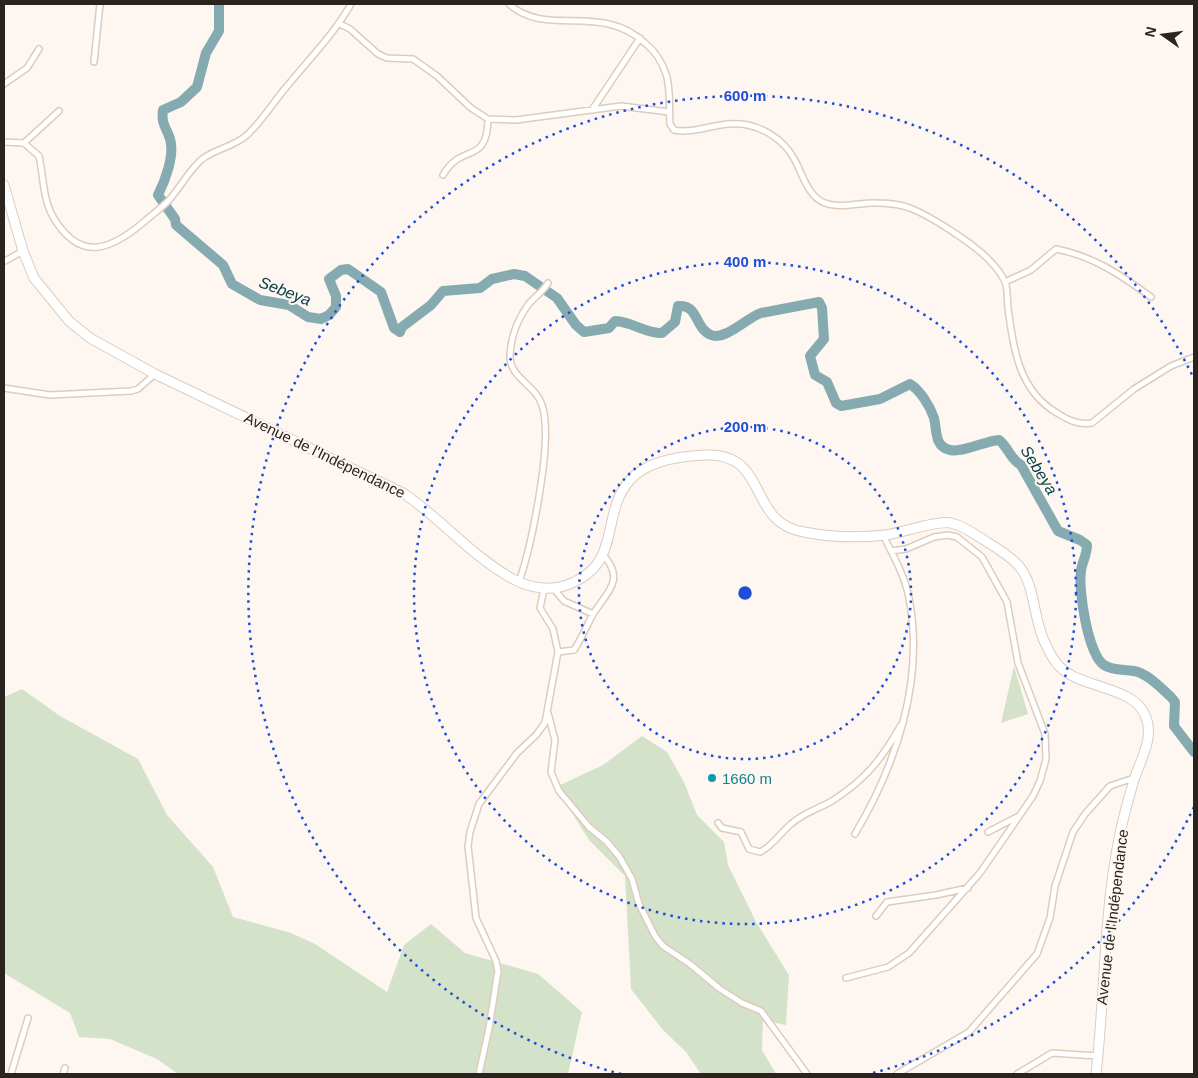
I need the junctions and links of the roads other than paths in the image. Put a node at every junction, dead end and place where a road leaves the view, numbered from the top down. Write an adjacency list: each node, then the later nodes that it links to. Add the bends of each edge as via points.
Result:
1 (100, 4): 7 (street)
2 (351, 4): 4 (street)
3 (508, 4): 5 (street, via 533,17 611,22)
4 (340, 24): 12 (street, via 378,54 387,58 413,58); 14 (street, via 246,136 204,158 190,170 162,207 116,243 102,248 81,244 64,232 52,214 39,156)
5 (640, 38): 9 (street); 11 (street, via 662,62 667,76)
6 (39, 49): 8 (street, via 27,68)
7 (94, 62)
8 (4, 84)
9 (592, 110): 11 (street, via 632,105); 12 (street, via 516,120)
10 (59, 111): 14 (street)
11 (669, 112): 19 (street, via 674,130 729,123 747,124 767,133 787,147 807,186 824,203 875,203 908,208 974,248 989,260)
12 (488, 119): 15 (street, via 485,143 455,160)
13 (4, 142): 14 (street)
14 (24, 143)
15 (443, 175)
16 (4, 185): 17 (highway, Avenue de l'Indépendance)
17 (23, 251): 18 (street); 23 (highway, Avenue de l'Indépendance, via 34,278 69,320 90,338)
18 (4, 260)
19 (1005, 282): 21 (street, via 1031,270 1056,249 1111,268); 22 (street, via 1018,367 1043,402 1069,421 1092,423 1134,389 1171,366)
20 (545, 287): 28 (street, via 527,306 517,326 510,358 512,369 543,406 545,433 528,555)
21 (1151, 297)
22 (1194, 357)
23 (155, 374): 24 (street, via 131,391 50,395); 28 (highway, Avenue de l'Indépendance, via 403,493)
24 (4, 388)
25 (883, 535): 26 (street); 27 (highway, Avenue de l'Indépendance, via 808,533 782,525 768,512 741,462 705,455 658,463 633,476 623,489); 34 (highway, Avenue de l'Indépendance, via 940,522 952,523 990,544 1019,566 1033,600 1041,634 1060,667 1078,678 1125,696 1139,705 1144,713 1148,724 1146,748)
26 (891, 551): 33 (street, via 904,578 912,620 912,675); 35 (street, via 906,549 941,535 957,537 982,557 1007,602 1018,663 1045,734 1046,746 1040,781)
27 (603, 555): 29 (highway, Avenue de l'Indépendance, via 584,578); 30 (street, via 610,562 614,579)
28 (519, 582): 29 (highway, Avenue de l'Indépendance)
29 (548, 588): 30 (street, via 564,601); 31 (street, via 540,608 553,629)
30 (593, 614): 31 (street, via 574,650)
31 (558, 652): 32 (street)
32 (548, 713): 47 (street, via 540,731 517,753 479,804 470,832 468,846 476,918 498,971); 48 (street, via 555,740 551,772 559,791 588,828 619,856 655,936 663,946 720,990 761,1011)
33 (906, 716): 36 (street, via 883,757 873,767 830,802 792,823 766,850 749,849 741,832 722,828); 38 (street, via 881,785)
34 (1134, 778): 43 (highway, Avenue de l'Indépendance, via 1117,852); 49 (street, via 1110,786 1072,832 1055,886 1050,918 1037,954 968,1032)
35 (1017, 817): 37 (street); 39 (street)
36 (718, 823)
37 (988, 832)
38 (855, 834)
39 (969, 888): 40 (street, via 887,902); 41 (street, via 900,961)
40 (876, 916)
41 (846, 978)
42 (28, 1018): 45 (street)
43 (1098, 1056): 50 (street, via 1052,1053); 51 (highway, Avenue de l'Indépendance)
44 (65, 1068): 46 (street)
45 (11, 1074)
46 (63, 1074)
47 (480, 1074)
48 (807, 1074)
49 (897, 1074)
50 (1017, 1074)
51 (1096, 1074)

